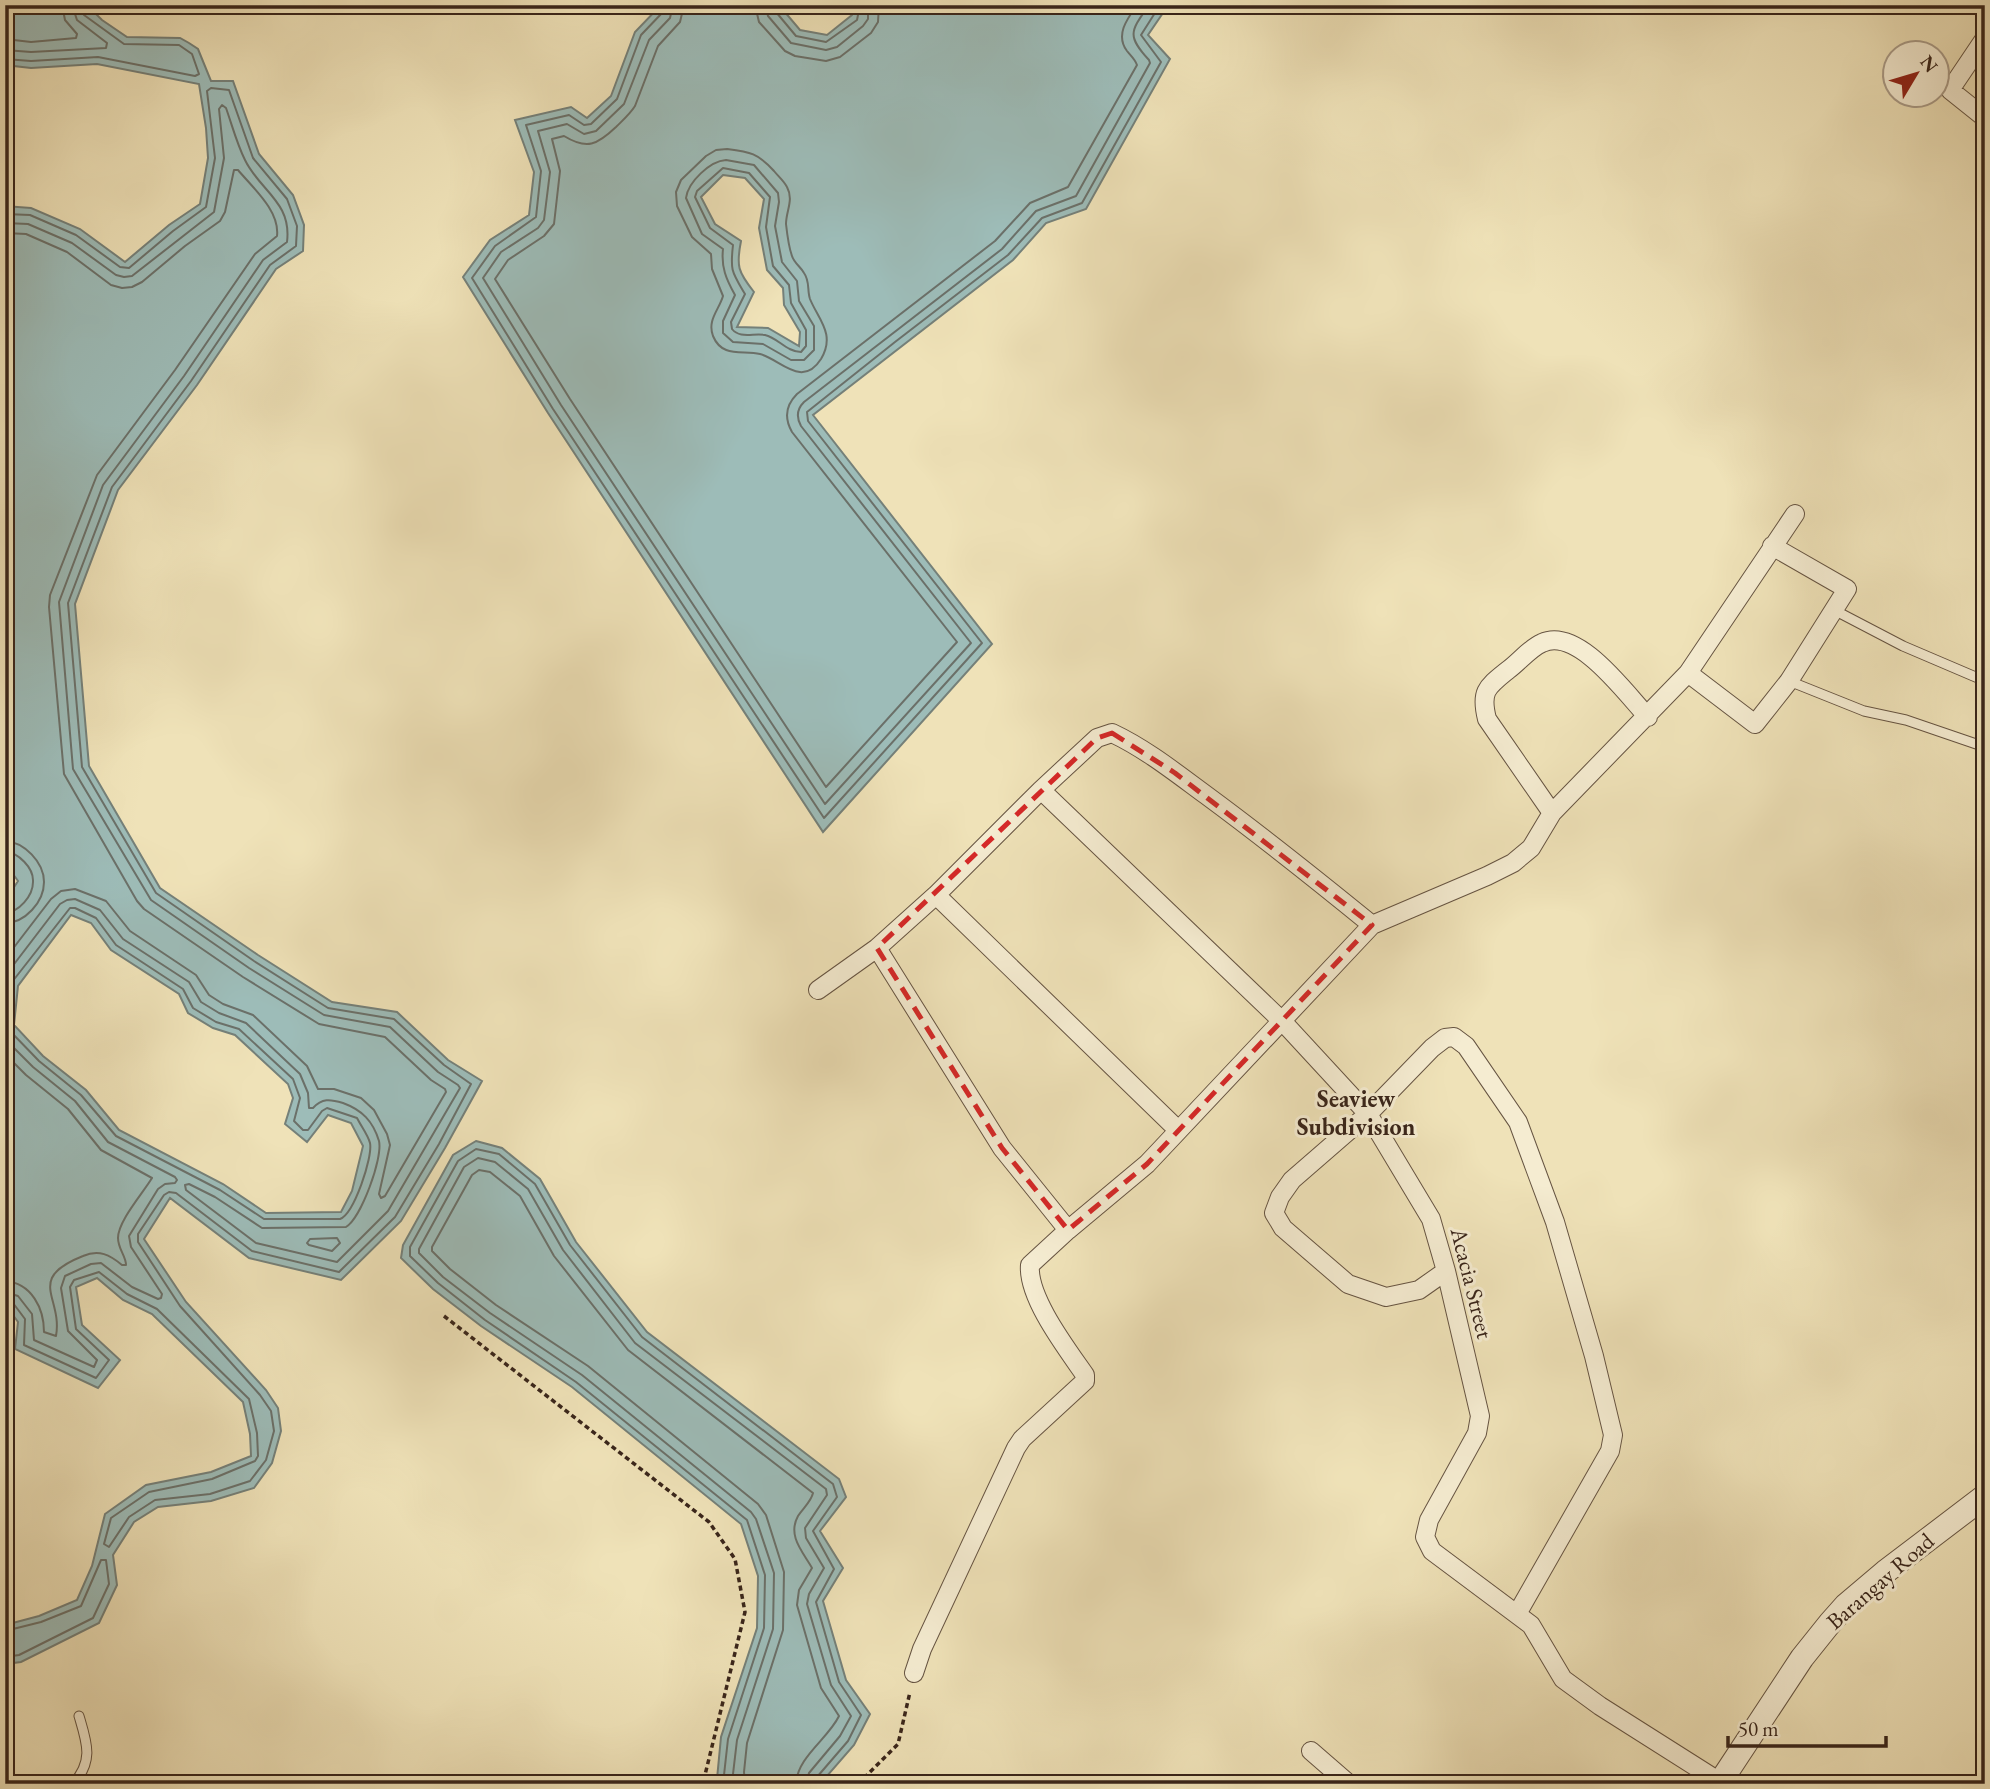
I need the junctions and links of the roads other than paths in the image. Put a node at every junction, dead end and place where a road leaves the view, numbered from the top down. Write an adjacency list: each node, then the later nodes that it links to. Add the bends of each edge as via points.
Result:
1 (1985, 38): 2 (street, via 1950,90)
2 (1985, 118)
3 (1794, 514): 4 (street)
4 (1772, 546): 5 (street, via 1847,589); 6 (street)
5 (1834, 610): 7 (street); 8 (lane)
6 (1688, 673): 7 (street, via 1755,724); 9 (street)
7 (1789, 681): 10 (lane, via 1864,711)
8 (1985, 681)
9 (1648, 717): 12 (street); 12 (street, via 1586,651 1564,640 1543,642 1488,686 1483,701 1487,719)
10 (1985, 747)
11 (1041, 790): 13 (street); 14 (street, via 1097,738 1112,733 1175,772 1278,848); 17 (street, Acacia Street)
12 (1552, 813): 14 (street, via 1531,848 1513,863)
13 (936, 895): 15 (street); 19 (street)
14 (1372, 925): 17 (street)
15 (877, 948): 16 (street); 20 (street, via 1002,1148)
16 (818, 990)
17 (1283, 1022): 18 (street, Acacia Street); 19 (street)
18 (1368, 1114): 21 (street, Acacia Street, via 1431,1219); 21 (street, via 1292,1180 1274,1213 1283,1228 1348,1284 1386,1297 1419,1290); 23 (street, via 1432,1048 1454,1037 1466,1046 1518,1122 1555,1222 1613,1435 1610,1451)
19 (1178, 1130): 20 (street, via 1147,1164)
20 (1068, 1230): 24 (street, via 1030,1265 1029,1277 1086,1381 1016,1448)
21 (1446, 1271): 23 (street, Acacia Street, via 1480,1416 1477,1433 1429,1520 1425,1537 1432,1551)
22 (1985, 1496): 27 (street, Barangay Road, via 1893,1565 1838,1614 1801,1658)
23 (1517, 1614): 27 (street, Acacia Street, via 1531,1625 1563,1679)
24 (914, 1673)
25 (79, 1716): 28 (lane, via 89,1751)
26 (1311, 1751): 29 (street)
27 (1720, 1783)
28 (73, 1784)
29 (1349, 1784)

